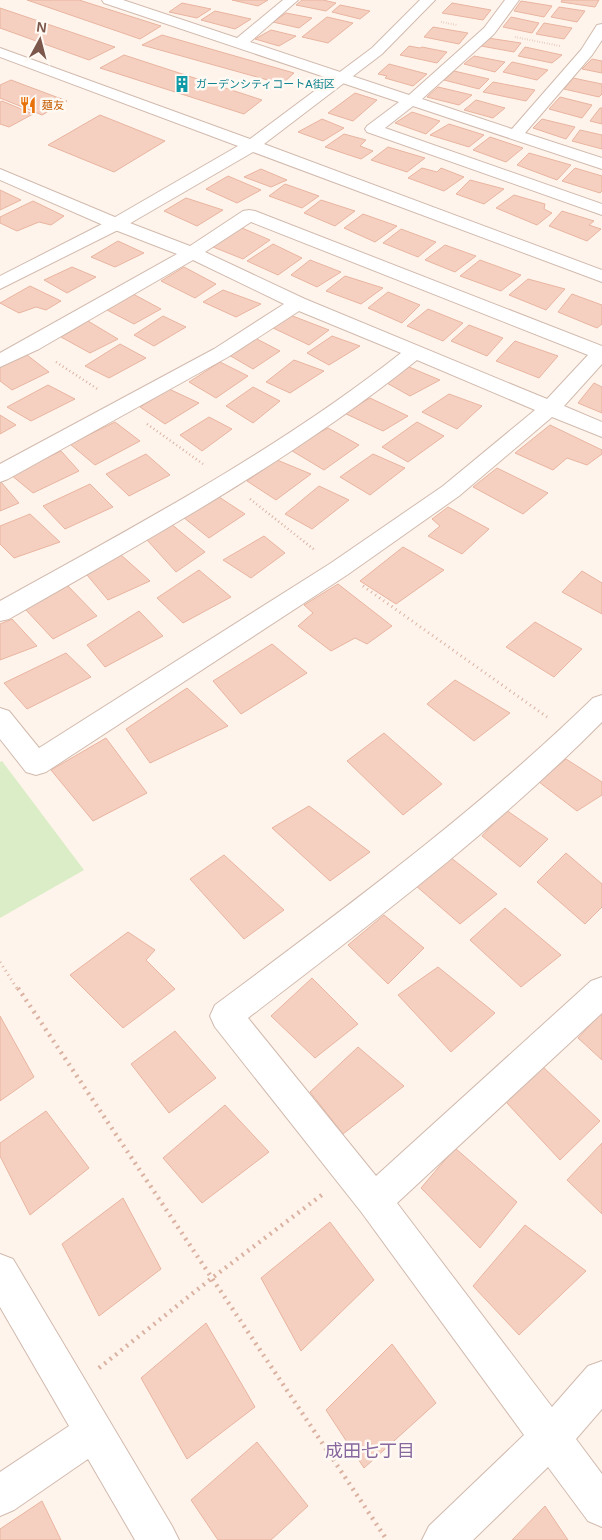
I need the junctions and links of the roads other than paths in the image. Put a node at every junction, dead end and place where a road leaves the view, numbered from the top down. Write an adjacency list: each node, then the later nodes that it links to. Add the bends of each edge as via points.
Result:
1 (109, 0): 6 (street)
2 (291, 0): 8 (street)
3 (428, 0): 10 (street, via 377,51)
4 (512, 0): 11 (street, via 488,31)
5 (171, 5): 6 (street)
6 (157, 16): 8 (street)
7 (602, 28): 12 (street, via 587,52)
8 (240, 43): 10 (street)
9 (0, 52): 13 (street)
10 (342, 78): 11 (street); 13 (street)
11 (412, 100): 12 (street); 16 (street, via 373,129)
12 (514, 135): 14 (street)
13 (251, 146): 17 (street); 19 (street)
14 (602, 164)
15 (2, 177): 17 (street)
16 (602, 210)
17 (116, 224): 18 (street); 20 (street)
18 (192, 253): 21 (street); 23 (street, via 32,346); 24 (street, via 249,215 601,353)
19 (602, 276)
20 (0, 283)
21 (298, 303): 22 (street); 26 (street, via 221,352)
22 (415, 352): 24 (street); 27 (street, via 350,402 227,481)
23 (0, 360)
24 (550, 408): 25 (street); 29 (street, via 451,491 339,569 36,764)
25 (602, 430)
26 (0, 474)
27 (0, 612)
28 (602, 706): 31 (street, via 463,834 226,1016)
29 (0, 719)
30 (602, 992): 31 (street)
31 (374, 1201): 35 (street)
32 (0, 1272): 34 (street)
33 (602, 1380): 35 (street)
34 (93, 1433): 36 (street); 38 (street)
35 (551, 1437): 37 (street); 39 (street)
36 (0, 1496)
37 (602, 1507)
38 (158, 1540)
39 (443, 1540)

